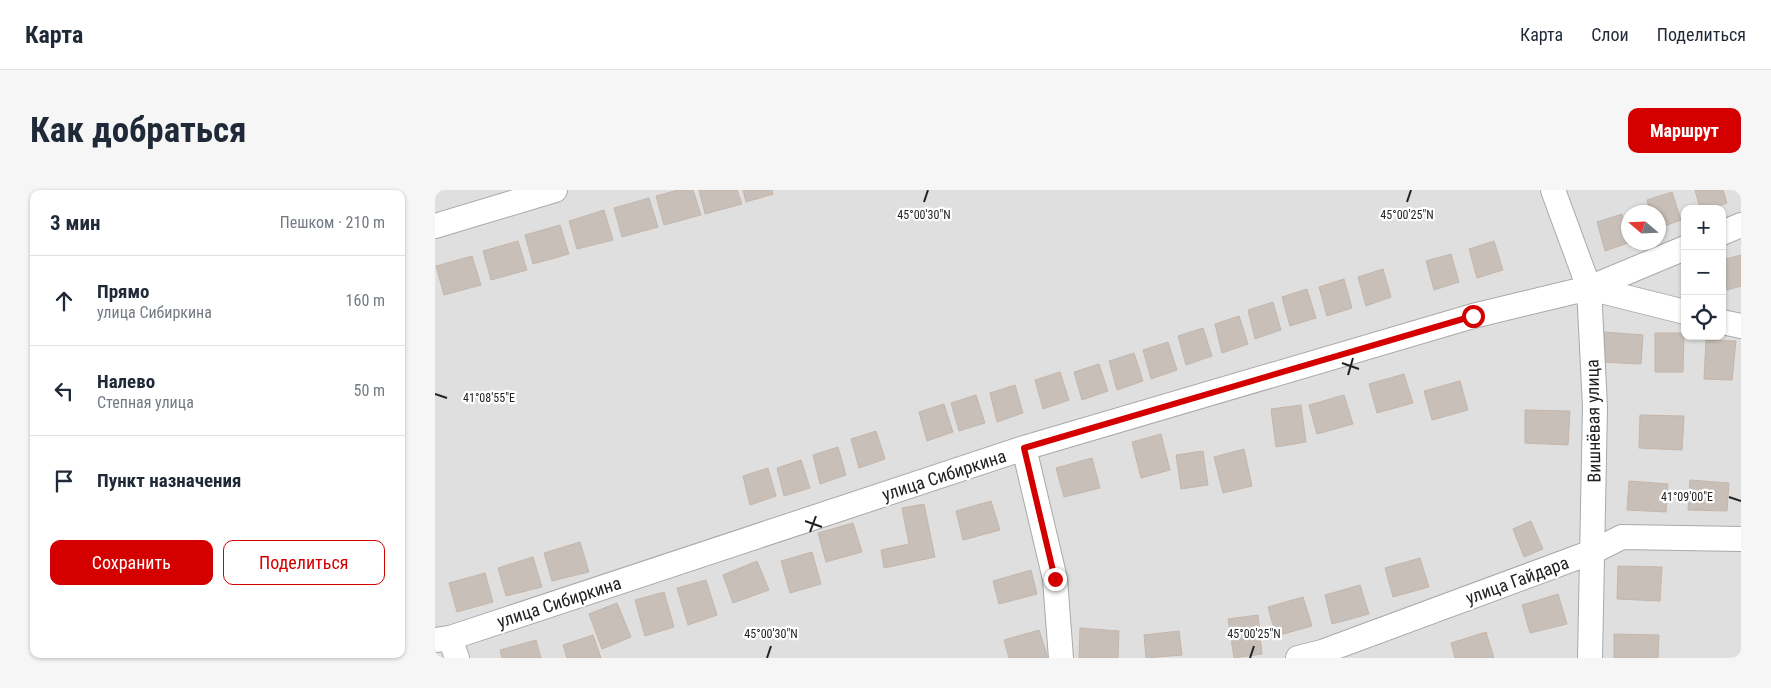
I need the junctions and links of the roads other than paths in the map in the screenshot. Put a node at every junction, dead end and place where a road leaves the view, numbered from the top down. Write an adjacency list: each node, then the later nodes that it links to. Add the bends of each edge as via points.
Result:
1 (555, 190): 4 (street)
2 (1553, 190): 7 (street, Вишнёвая улица)
3 (1741, 225): 5 (street)
4 (435, 226)
5 (1726, 231)
6 (1681, 250): 7 (street, улица Сибиркина)
7 (1589, 288): 8 (street); 11 (street, улица Сибиркина, via 1473,316); 13 (street, Вишнёвая улица, via 1595,407)
8 (1681, 311)
9 (1726, 323): 10 (street)
10 (1741, 326)
11 (1024, 448): 14 (street, улица Сибиркина); 15 (street, via 1055,579)
12 (1741, 539): 13 (street, улица Гайдара, via 1622,537)
13 (1592, 552): 16 (street, улица Гайдара); 17 (street, Вишнёвая улица)
14 (448, 646)
15 (1061, 658)
16 (1298, 658)
17 (1590, 658)

